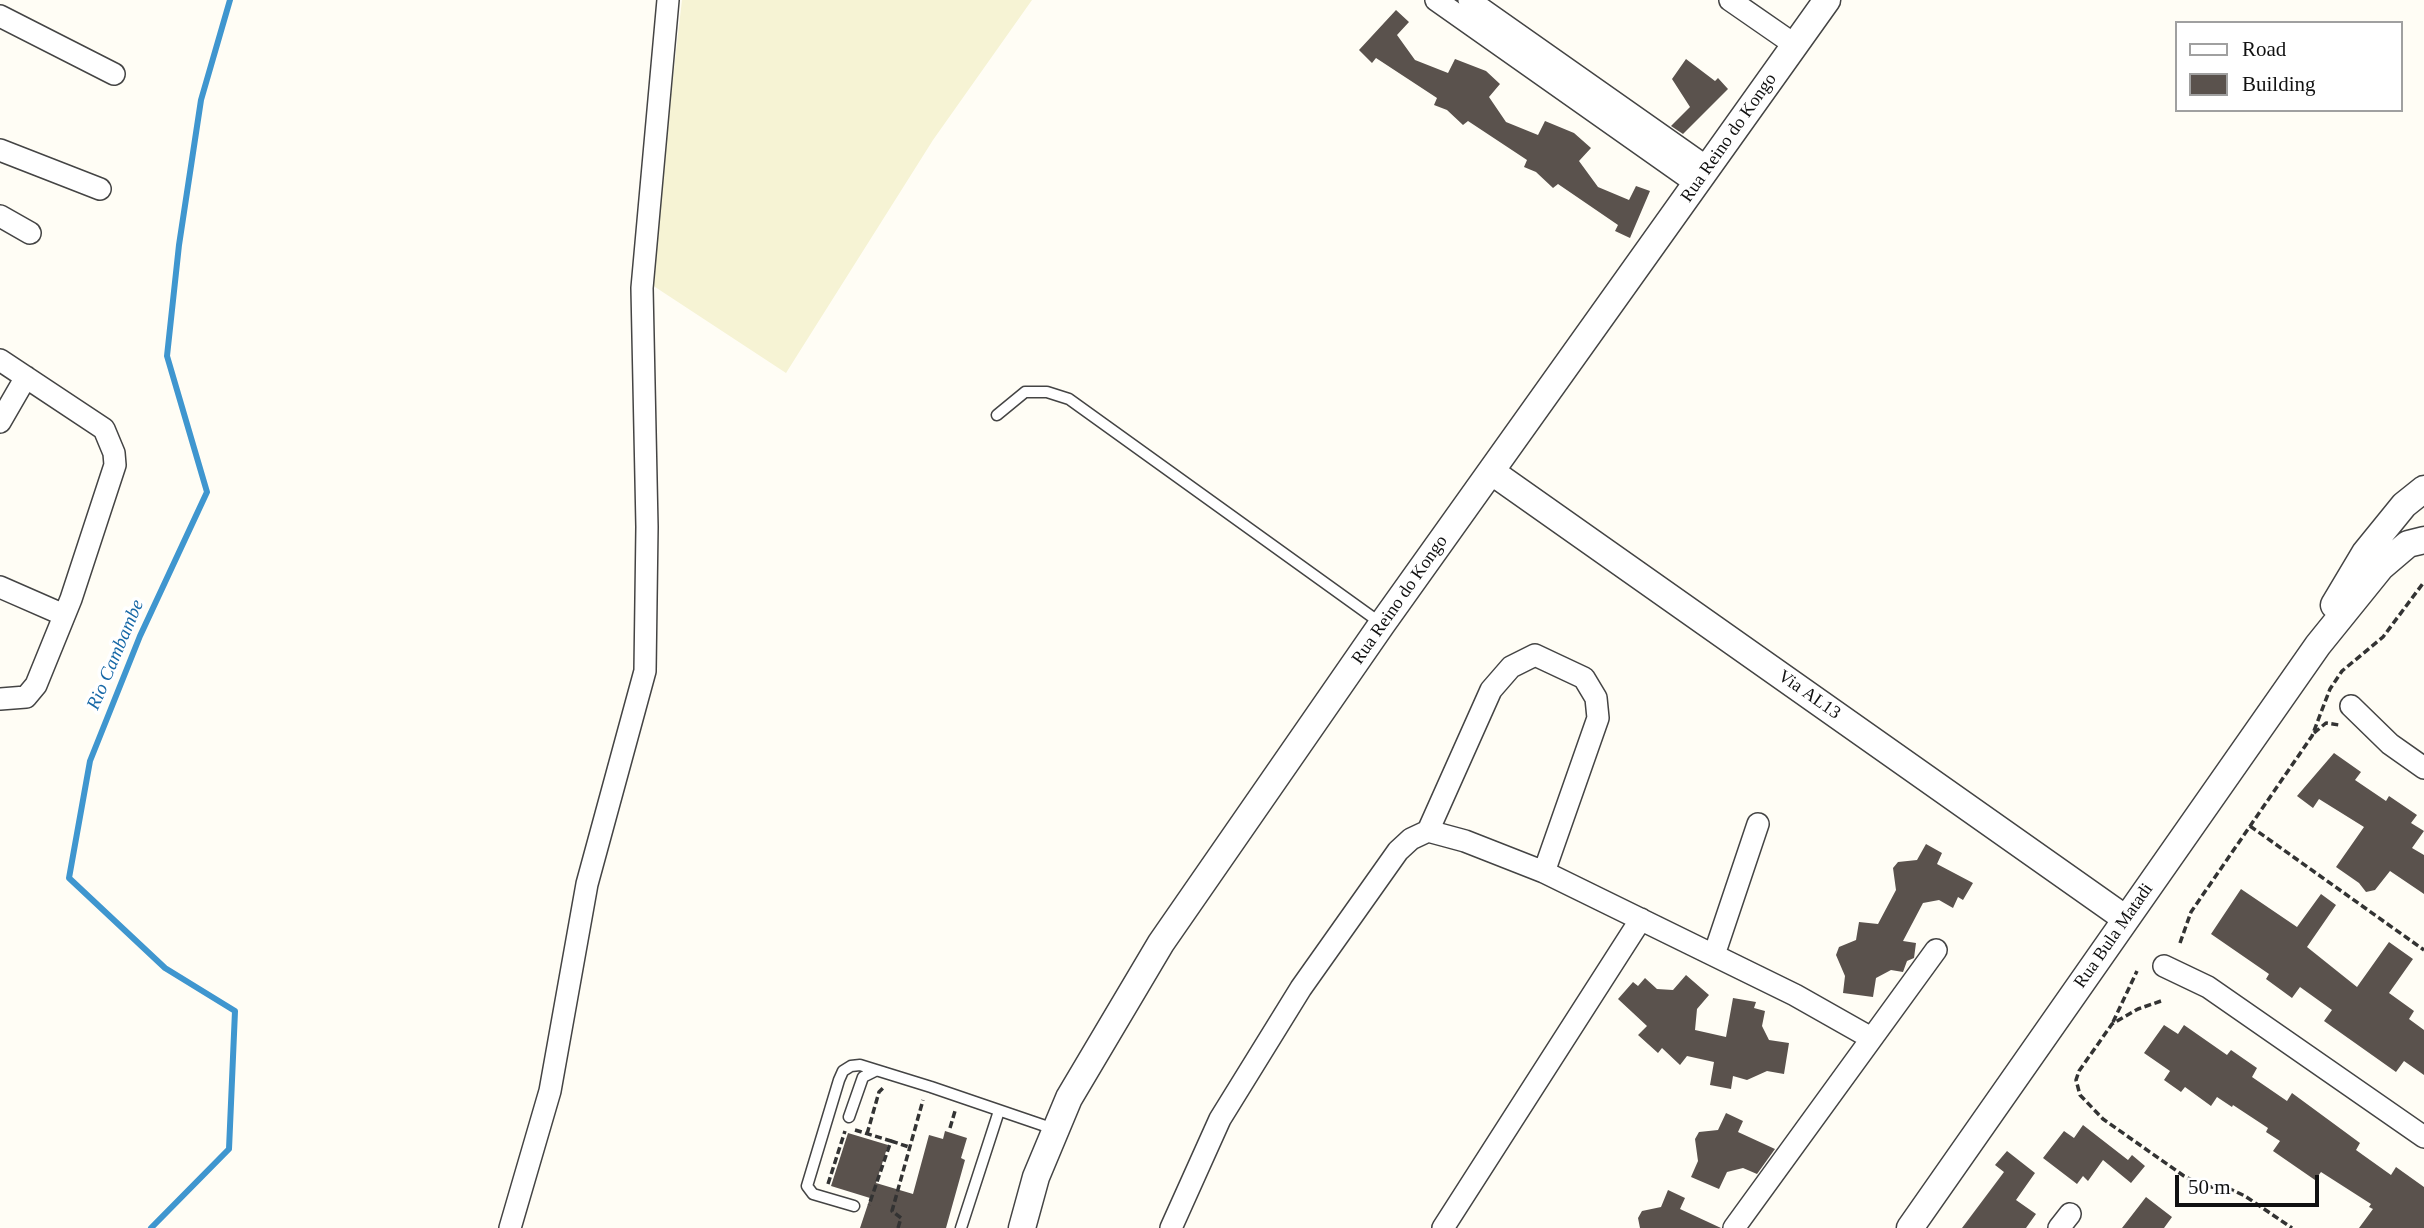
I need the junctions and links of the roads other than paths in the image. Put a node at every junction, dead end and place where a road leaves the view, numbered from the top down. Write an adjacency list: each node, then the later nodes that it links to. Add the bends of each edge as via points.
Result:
1 (668, 0): 45 (street, via 642,288 645,671 587,884 550,1091)
2 (1436, 0): 10 (street)
3 (1469, 0): 10 (street)
4 (1730, 0): 7 (street)
5 (1827, 0): 7 (street, Rua Reino do Kongo)
6 (0, 16): 8 (street)
7 (1795, 45): 10 (street, Rua Reino do Kongo)
8 (114, 74)
9 (0, 150): 11 (street)
10 (1703, 176): 18 (street, Rua Reino do Kongo)
11 (100, 189)
12 (0, 216): 13 (street)
13 (30, 233)
14 (0, 360): 15 (street)
15 (26, 377): 17 (street); 22 (street, via 104,429 114,453 115,464)
16 (997, 415): 23 (lane, via 1025,392 1069,399)
17 (0, 422)
18 (1492, 472): 23 (street, Rua Reino do Kongo); 32 (street, Via AL13)
19 (2424, 489): 24 (street, Rua Bula Matadi, via 2404,505 2365,553 2337,597)
20 (2424, 540): 24 (street, Rua Bula Matadi, via 2408,544 2381,567)
21 (0, 587): 22 (street)
22 (64, 615): 25 (street, via 36,685 26,697)
23 (1382, 624): 42 (street, Rua Reino do Kongo, via 1161,943)
24 (2318, 645): 32 (street, Rua Bula Matadi)
25 (0, 699)
26 (2351, 706): 27 (street, via 2390,744)
27 (2424, 768)
28 (1758, 824): 34 (street)
29 (1428, 831): 30 (street); 30 (street, via 1492,690 1511,667 1535,655 1584,678 1596,698 1598,718); 48 (street, via 1398,851 1301,988 1220,1119)
30 (1544, 872): 31 (street)
31 (1641, 919): 34 (street); 49 (street)
32 (2126, 919): 51 (street, Rua Bula Matadi)
33 (1936, 950): 36 (street)
34 (1714, 956): 36 (street)
35 (2164, 966): 43 (street, via 2208,987)
36 (1871, 1038): 50 (street)
37 (851, 1066): 38 (lane); 39 (lane, via 860,1070); 44 (lane, via 840,1076 807,1186 813,1194)
38 (879, 1071): 39 (lane, via 870,1071); 40 (lane)
39 (861, 1081): 41 (lane)
40 (999, 1111): 42 (lane); 46 (lane)
41 (849, 1117)
42 (1054, 1129): 47 (street, Rua Reino do Kongo)
43 (2424, 1138)
44 (857, 1204)
45 (510, 1228)
46 (961, 1228)
47 (1022, 1228)
48 (1171, 1228)
49 (1443, 1228)
50 (1734, 1228)
51 (1910, 1228)

